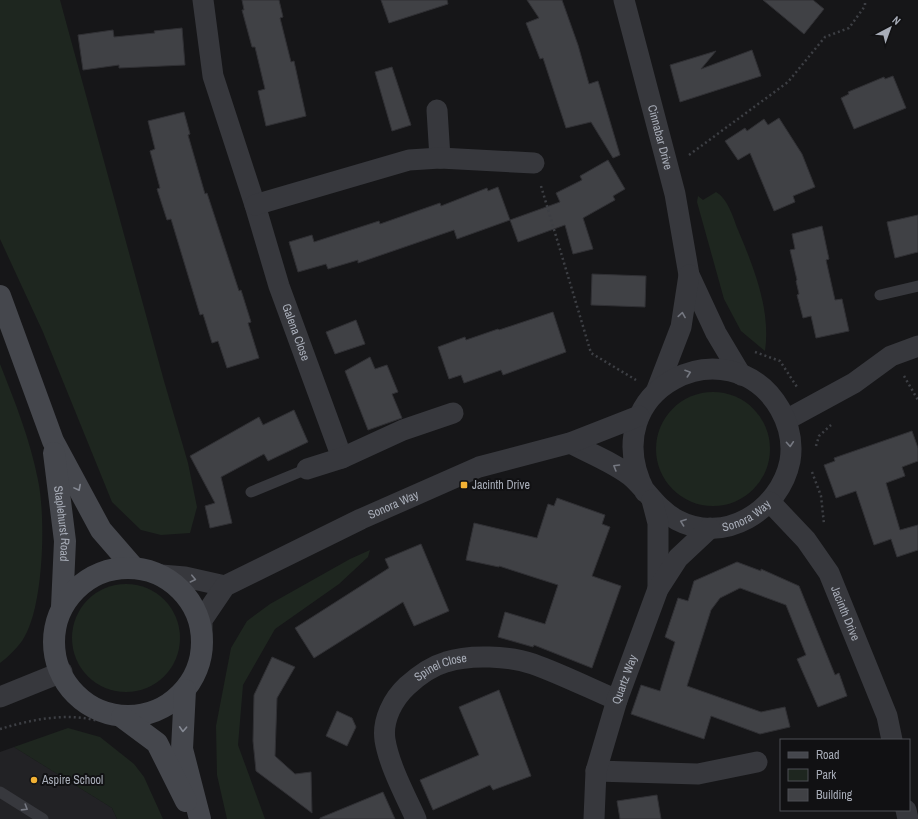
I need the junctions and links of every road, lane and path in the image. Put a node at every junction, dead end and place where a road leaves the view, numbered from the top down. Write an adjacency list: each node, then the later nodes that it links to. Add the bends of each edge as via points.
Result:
1 (203, 0): 8 (street, Galena Close, via 213,76)
2 (624, 0): 9 (street, Cinnabar Drive, via 675,194)
3 (864, 0): 6 (path, via 865,6 848,28 825,37 788,82)
4 (438, 110): 5 (street)
5 (440, 158): 7 (street); 8 (street, via 409,160)
6 (682, 160)
7 (534, 163): 18 (path, via 591,353)
8 (255, 205): 27 (street, Galena Close, via 279,286)
9 (688, 276): 17 (street, Cinnabar Drive, via 716,333); 18 (street, Cinnabar Drive, one-way to 9, via 681,327)
10 (918, 286): 11 (lane)
11 (880, 295)
12 (0, 296): 24 (main road, Staplehurst Road)
13 (918, 346): 22 (street, via 891,356 854,383)
14 (750, 348): 15 (path)
15 (780, 361)
16 (903, 373): 19 (path)
17 (741, 375): 18 (street, Sonora Way, one-way to 17, via 673,379 693,371 723,370); 22 (street, Sonora Way, via 760,385 774,399)
18 (656, 392): 21 (street, Sonora Way)
19 (918, 400)
20 (453, 413): 27 (street, via 403,430)
21 (639, 416): 25 (street, Sonora Way); 31 (street, Sonora Way, via 634,434 633,457 637,476)
22 (786, 420): 32 (street, Sonora Way, one-way to 32, via 791,454 787,474)
23 (834, 422): 26 (path, via 819,436)
24 (53, 441): 35 (main road, Staplehurst Road, one-way to 35, via 101,530); 39 (main road, Staplehurst Road, via 65,541)
25 (570, 443): 31 (street, Sonora Way, one-way to 25, via 633,478); 37 (street, Sonora Way, via 479,467 362,519)
26 (814, 451)
27 (342, 458): 29 (street)
28 (812, 465): 33 (path)
29 (307, 469): 30 (lane)
30 (252, 492)
31 (648, 496): 34 (street, Sonora Way, one-way to 31, via 676,520); 38 (street, Quartz Way, via 658,523)
32 (770, 502): 34 (street, Sonora Way, via 748,519 731,526); 47 (street, Jacinth Drive, via 806,540 829,573 887,716)
33 (824, 527)
34 (710, 528): 38 (street, Quartz Way, via 678,558)
35 (134, 568): 36 (main road); 39 (main road, via 112,570 92,577 75,590)
36 (161, 575): 37 (street, one-way to 37, via 185,577); 40 (main road, via 185,597 199,619)
37 (225, 586): 40 (street, Sonora Way, via 202,620)
38 (658, 589): 44 (street, Quartz Way)
39 (62, 607): 41 (main road, via 54,630 54,654)
40 (202, 640): 42 (main road, via 200,658)
41 (62, 672): 43 (street); 45 (main road, via 77,697)
42 (185, 690): 45 (main road, via 167,705 146,715); 53 (main road, one-way to 53, via 182,750)
43 (0, 697)
44 (616, 700): 49 (street, Quartz Way); 54 (street, Spinel Close, via 532,664 494,657 445,662 416,678 398,695 388,713 384,739 393,767)
45 (113, 720): 46 (path, via 42,719); 52 (main road, via 157,743)
46 (0, 729)
47 (892, 739)
48 (757, 762): 49 (street, via 698,774)
49 (596, 771): 55 (street, Quartz Way)
50 (4, 794): 51 (lane, one-way to 51)
51 (43, 819)
52 (195, 819)
53 (200, 819)
54 (416, 819)
55 (594, 819)

